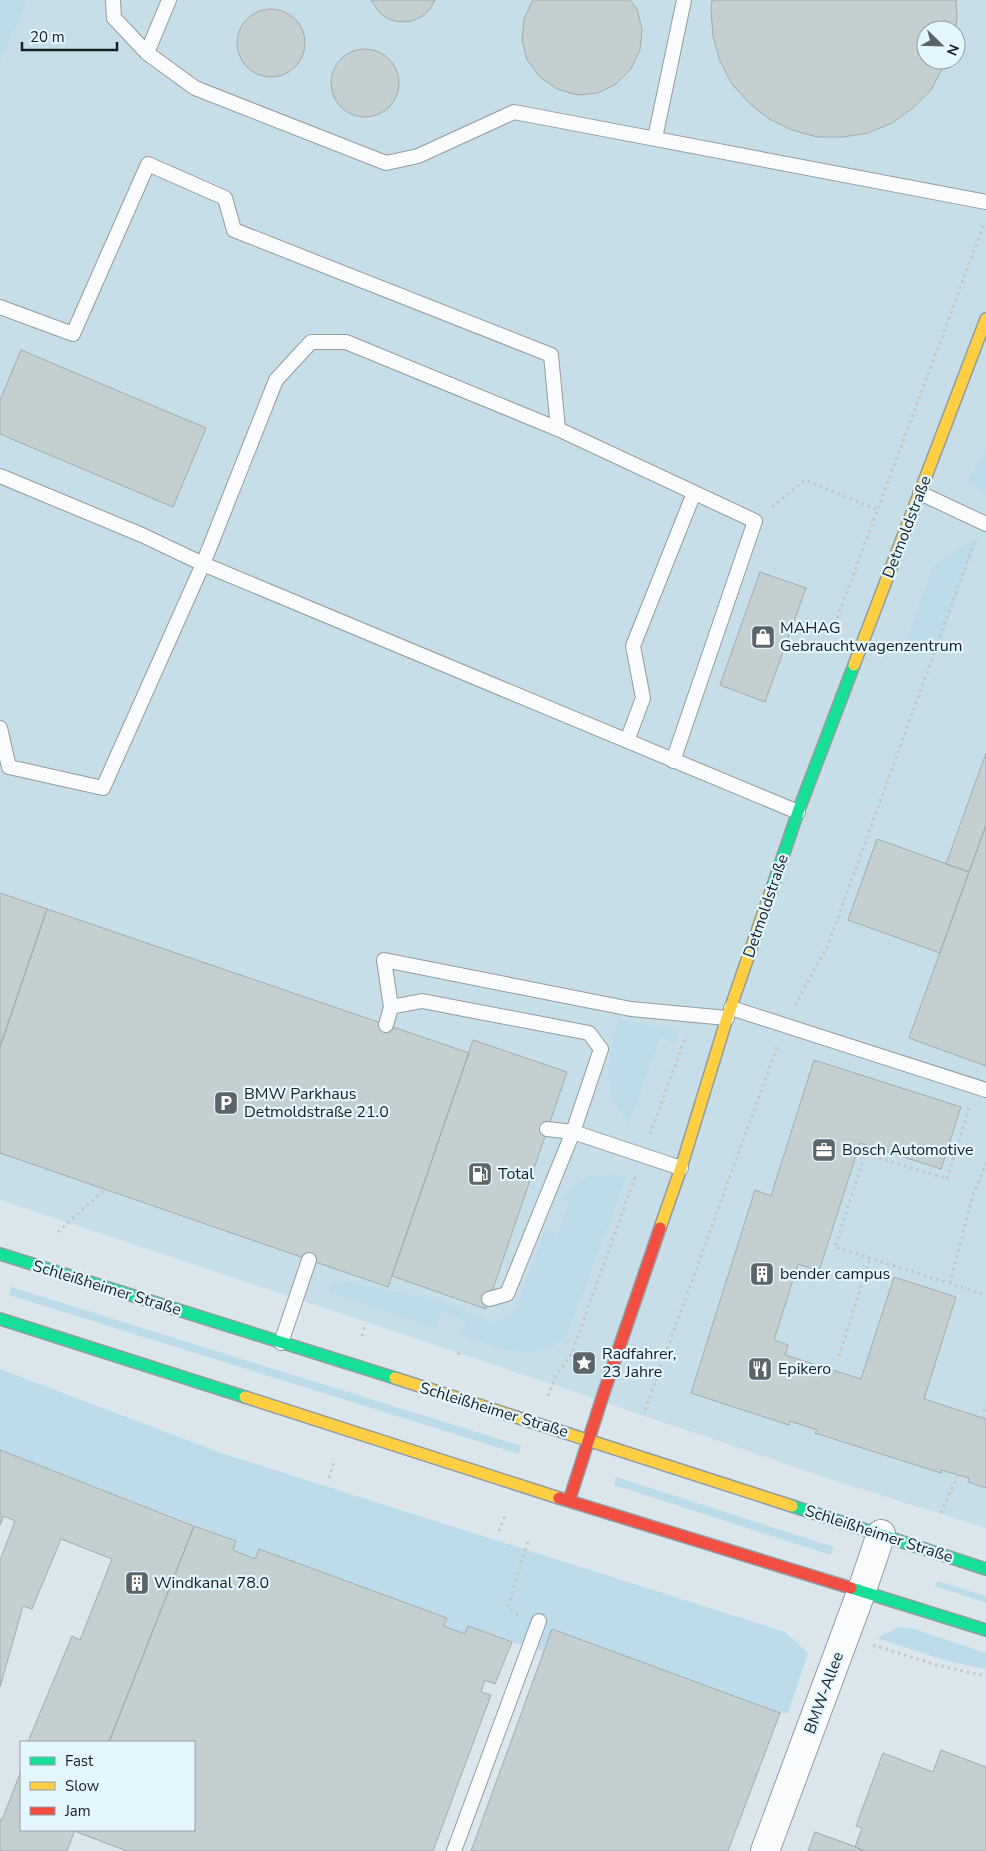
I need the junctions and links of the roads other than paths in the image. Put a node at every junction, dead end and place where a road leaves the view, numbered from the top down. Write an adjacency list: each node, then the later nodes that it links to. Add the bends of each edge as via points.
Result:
1 (113, 0): 4 (lane, via 114,18)
2 (169, 0): 4 (lane)
3 (684, 0): 5 (lane)
4 (147, 52): 5 (lane, via 196,88 386,163 418,156 514,112)
5 (655, 138): 6 (lane)
6 (986, 202)
7 (0, 307): 9 (lane, via 73,334 148,164 225,198 234,230 551,355)
8 (986, 319): 12 (main road, Detmoldstraße)
9 (558, 429): 11 (lane); 14 (lane, via 346,342 311,342 276,380)
10 (0, 476): 14 (lane)
11 (694, 493): 16 (lane, via 633,646 643,698); 17 (lane, via 755,521)
12 (920, 493): 13 (lane); 18 (main road, Detmoldstraße)
13 (984, 523)
14 (203, 564): 15 (lane, via 103,788 9,767); 16 (lane)
15 (0, 728)
16 (627, 741): 17 (lane)
17 (673, 761): 18 (lane)
18 (798, 812): 20 (main road, Detmoldstraße)
19 (391, 1007): 20 (lane, via 384,960 631,1009); 21 (lane); 24 (lane, via 422,1001 589,1032 601,1049)
20 (729, 1013): 22 (lane, via 784,1025); 25 (main road, Detmoldstraße)
21 (386, 1025)
22 (981, 1088)
23 (547, 1129): 24 (lane)
24 (573, 1132): 25 (lane); 28 (lane, via 507,1294)
25 (682, 1168): 31 (main road, Detmoldstraße)
26 (0, 1254): 30 (main road, Schleißheimer Straße)
27 (308, 1260): 30 (lane)
28 (489, 1299)
29 (0, 1318): 32 (main road)
30 (281, 1343): 31 (main road, Schleißheimer Straße)
31 (589, 1440): 32 (main road, Detmoldstraße); 33 (main road, Schleißheimer Straße)
32 (569, 1502): 35 (main road)
33 (880, 1534): 34 (main road, Schleißheimer Straße); 35 (street, BMW-Allee)
34 (986, 1569)
35 (862, 1590): 37 (main road); 39 (street, BMW-Allee)
36 (539, 1621): 38 (lane)
37 (986, 1630)
38 (454, 1851)
39 (765, 1851)

